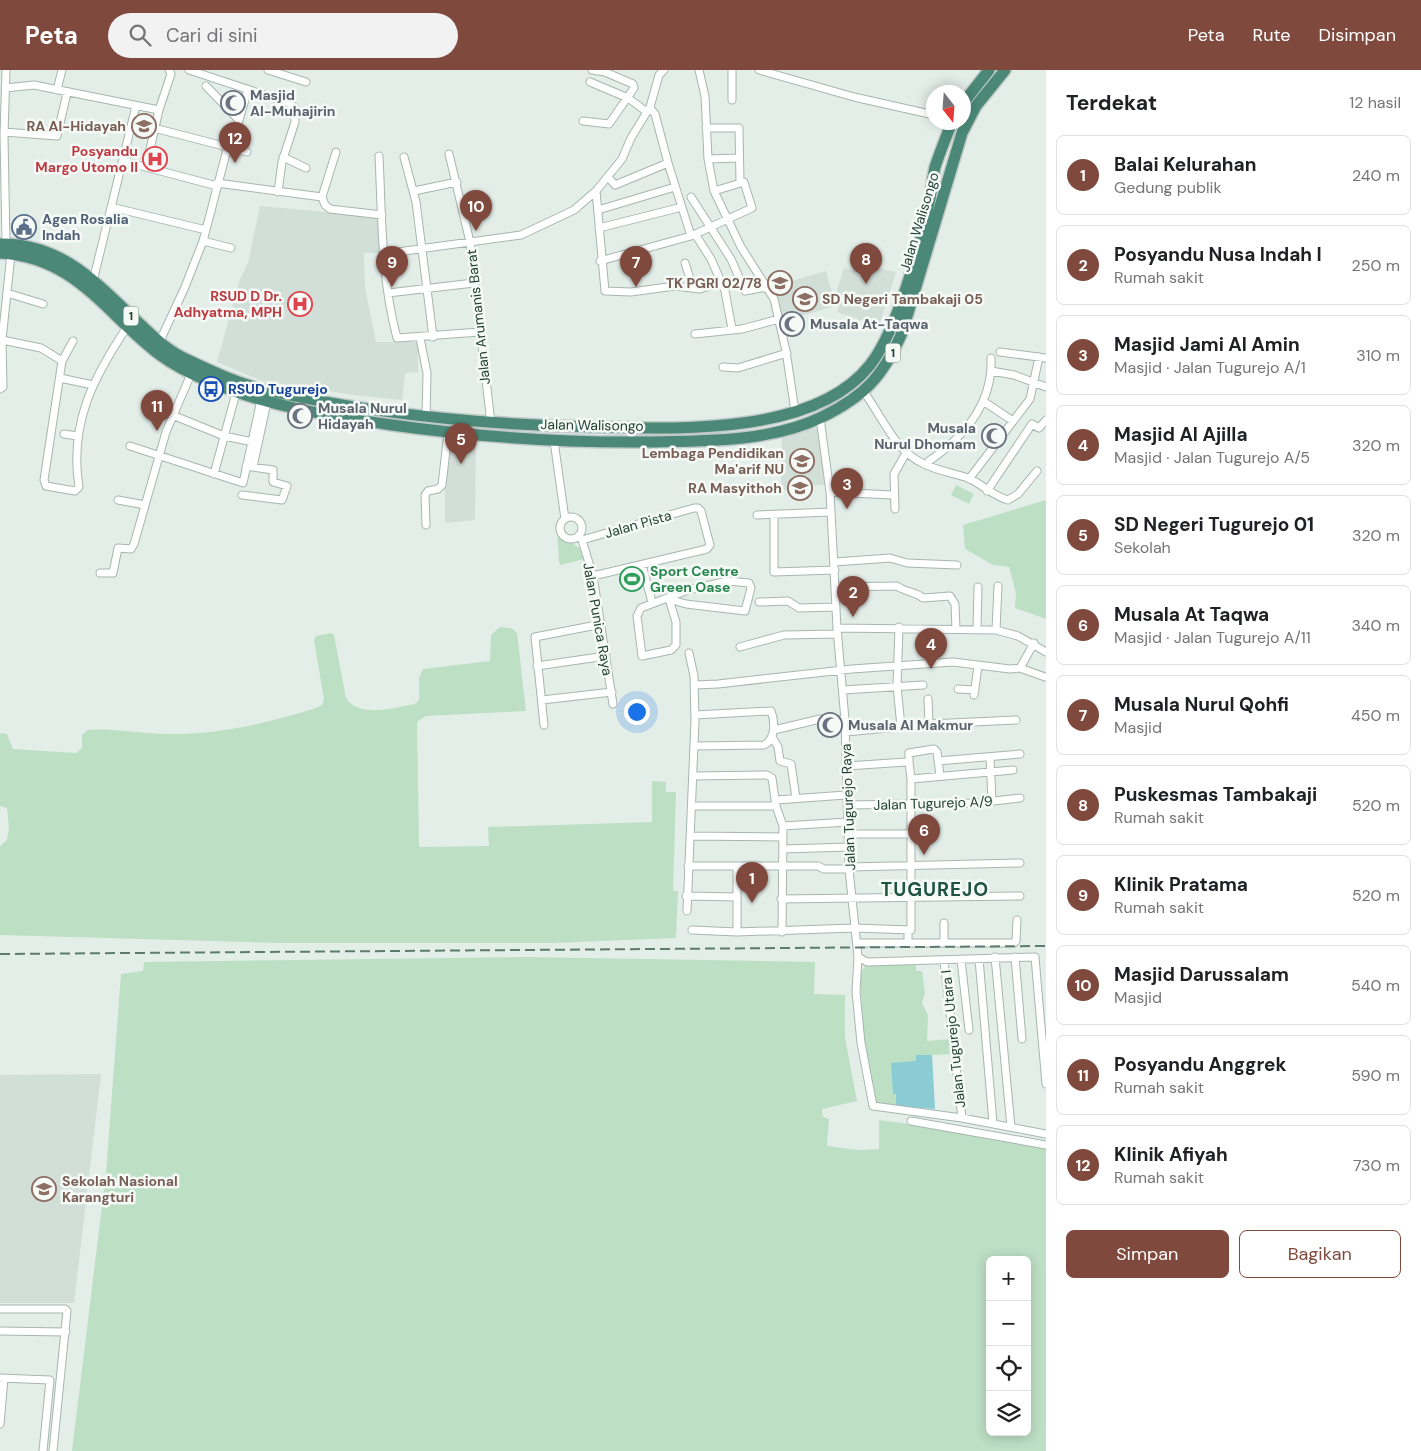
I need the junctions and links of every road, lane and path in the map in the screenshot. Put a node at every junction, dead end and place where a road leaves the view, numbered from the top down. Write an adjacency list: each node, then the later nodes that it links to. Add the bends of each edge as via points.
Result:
1 (62, 70): 18 (street)
2 (169, 70): 24 (street)
3 (189, 70): 17 (street)
4 (268, 70): 13 (street)
5 (592, 70): 21 (street, via 633,84)
6 (664, 70): 25 (street, via 659,75)
7 (698, 70): 30 (street, via 705,96)
8 (732, 70): 22 (street)
9 (761, 70): 26 (street, via 854,97)
10 (989, 70): 20 (highway)
11 (1005, 70): 107 (highway, Jalan Walisongo / 1, via 976,106 962,133 902,333 890,360)
12 (4, 71): 16 (street)
13 (306, 82)
14 (590, 82): 21 (street)
15 (206, 86): 27 (street)
16 (5, 88): 18 (street, via 34,85); 32 (street)
17 (248, 89): 27 (street); 38 (street, via 294,107 295,122)
18 (57, 90): 19 (street)
19 (67, 93): 23 (street); 32 (street, via 57,136)
20 (971, 93)
21 (628, 98): 25 (street); 28 (street, via 609,124)
22 (732, 100)
23 (136, 106): 24 (street); 42 (street)
24 (159, 110): 29 (street)
25 (649, 110): 43 (street, via 655,114); 46 (street)
26 (926, 112)
27 (239, 120): 33 (street, via 233,141)
28 (583, 121)
29 (154, 128): 33 (street); 44 (street)
30 (706, 128): 40 (street, via 739,128); 41 (street)
31 (949, 130): 112 (highway, Jalan Walisongo / 1, via 934,169 929,202 886,340 870,366 851,384 833,396)
32 (3, 134): 51 (street)
33 (228, 146): 34 (street); 49 (street)
34 (247, 152)
35 (336, 152): 56 (street)
36 (449, 154): 47 (street, Jalan Arumanis Barat)
37 (379, 156): 61 (street)
38 (283, 157): 45 (street); 55 (street)
39 (404, 157): 52 (street)
40 (739, 158): 41 (street); 48 (street)
41 (708, 160): 54 (street)
42 (123, 161): 44 (street); 58 (street)
43 (669, 164): 46 (street, via 616,185); 50 (street)
44 (146, 167): 49 (street)
45 (306, 168)
46 (608, 178): 53 (street)
47 (457, 182): 52 (street); 68 (street, Jalan Arumanis Barat)
48 (740, 183): 54 (street); 62 (street, via 745,183 752,208)
49 (217, 185): 55 (street); 65 (street)
50 (675, 186): 59 (street); 60 (street)
51 (2, 190): 70 (street)
52 (414, 191): 71 (street)
53 (596, 191): 60 (street); 68 (street, via 574,210 527,234)
54 (714, 191): 62 (street)
55 (278, 192): 56 (street)
56 (322, 197): 61 (street, via 330,209)
57 (691, 197): 64 (street)
58 (112, 207): 65 (street); 75 (street)
59 (682, 207): 63 (street); 66 (street)
60 (598, 210): 63 (street)
61 (382, 214): 72 (street)
62 (726, 219): 64 (street); 78 (street)
63 (599, 228): 73 (street)
64 (709, 228): 66 (street); 78 (street, via 731,259 745,291)
65 (206, 230): 67 (street)
66 (693, 235): 73 (street); 76 (street, via 710,255)
67 (203, 241): 69 (street); 93 (street)
68 (470, 242): 71 (street); 77 (street, Jalan Arumanis Barat)
69 (231, 248)
70 (4, 249): 75 (highway, Jalan Walisongo / 1, via 29,246 56,255); 81 (street); 85 (highway, Jalan Walisongo / 1, via 39,260 70,275)
71 (422, 250): 72 (street); 79 (street)
72 (383, 254): 82 (street)
73 (600, 261): 80 (street, via 606,292 675,286)
74 (685, 263): 80 (street)
75 (93, 281): 93 (highway, Jalan Walisongo / 1)
76 (721, 282): 80 (street); 86 (street)
77 (474, 283): 79 (street); 87 (street, Jalan Arumanis Barat)
78 (767, 287): 84 (street)
79 (427, 288): 82 (street); 89 (street)
80 (694, 288)
81 (7, 293): 83 (street); 91 (street)
82 (388, 293): 90 (street, via 396,337)
83 (43, 304)
84 (779, 319): 86 (street); 95 (street)
85 (127, 327): 101 (highway, Jalan Walisongo / 1, via 159,354); 104 (street)
86 (732, 329): 88 (street)
87 (480, 332): 89 (street); 118 (street, Jalan Arumanis Barat)
88 (695, 334)
89 (433, 337): 90 (street)
90 (420, 338): 114 (street, via 427,373)
91 (2, 340): 98 (street, via 41,348); 106 (street)
92 (72, 341): 98 (street)
93 (159, 343): 114 (highway, Jalan Walisongo / 1, via 185,359 243,384 369,411)
94 (1000, 352): 96 (street)
95 (786, 353): 99 (street, via 738,368); 112 (street)
96 (1042, 357): 103 (street)
97 (991, 358): 100 (street)
98 (62, 361): 102 (street)
99 (723, 367)
100 (991, 371): 103 (street, via 1014,375); 110 (street)
101 (191, 374): 108 (highway, Jalan Walisongo / 1); 113 (street)
102 (60, 378): 104 (street); 122 (street, via 50,432 46,486 78,489)
103 (1034, 384): 105 (street); 117 (street, via 1030,399)
104 (93, 385): 122 (street)
105 (1046, 387)
106 (2, 388)
107 (864, 392): 115 (highway, Jalan Walisongo / 1); 128 (street, via 895,442)
108 (236, 393): 109 (highway, Jalan Walisongo / 1); 123 (street)
109 (264, 401): 120 (highway, Jalan Walisongo / 1, via 354,421); 125 (street)
110 (983, 401): 117 (street); 130 (street, via 970,425 950,446)
111 (155, 408): 113 (street)
112 (795, 411): 119 (highway, Jalan Walisongo / 1, via 704,428)
113 (173, 414): 123 (street); 129 (street)
114 (426, 418): 118 (highway, Jalan Walisongo / 1)
115 (820, 418): 126 (highway, Jalan Walisongo / 1, via 781,432 713,441); 136 (street, Jalan Tugurejo Raya)
116 (1046, 420): 135 (street, via 1039,428 1032,424)
117 (1013, 421): 134 (street)
118 (491, 423): 119 (highway, Jalan Walisongo / 1)
119 (616, 428): 126 (highway)
120 (448, 432): 124 (highway, Jalan Walisongo / 1); 146 (street, via 442,485 424,495)
121 (64, 434): 122 (street)
122 (76, 436)
123 (224, 436): 125 (street); 133 (street)
124 (554, 440): 126 (highway, Jalan Walisongo / 1); 145 (street)
125 (254, 442): 131 (street)
126 (616, 442)
127 (130, 446): 129 (street)
128 (906, 453): 134 (street, via 924,464); 138 (street, via 894,474)
129 (159, 455): 133 (street); 140 (street)
130 (929, 461)
131 (250, 466): 133 (street, via 243,483); 137 (street, via 274,471 273,482 286,485 284,499)
132 (1037, 471): 135 (street, via 1011,499 1006,500)
133 (214, 474)
134 (969, 479): 135 (street)
135 (987, 491)
136 (830, 492): 138 (street); 142 (street, Jalan Tugurejo Raya)
137 (242, 495)
138 (894, 495): 141 (street)
139 (118, 500): 140 (street)
140 (145, 505): 152 (street, via 132,548 118,548 114,573)
141 (895, 510)
142 (831, 512): 143 (street); 148 (street, Jalan Tugurejo Raya)
143 (774, 514): 144 (street); 151 (street, via 773,570 776,573)
144 (757, 516)
145 (565, 519): 147 (street, via 573,517 580,521); 147 (street, via 561,526 563,534)
146 (426, 525)
147 (580, 538): 149 (street, Jalan Pista, via 694,508 701,511 710,545 707,550); 153 (street, Jalan Punica Raya)
148 (835, 562): 150 (street, via 890,558 907,564); 151 (street, Jalan Tugurejo Raya)
149 (644, 564): 153 (street); 158 (street)
150 (957, 565)
151 (835, 570): 154 (street, Jalan Tugurejo Raya)
152 (100, 573)
153 (593, 576): 161 (street, Jalan Punica Raya)
154 (836, 586): 160 (street, Jalan Tugurejo Raya); 163 (street, via 896,586 923,598 953,598)
155 (998, 586): 165 (street)
156 (978, 587): 164 (street)
157 (669, 599): 157 (street, via 745,611 751,588 749,583 728,581 688,590); 158 (street); 158 (street, via 676,622 676,645 671,650 642,656 637,616 641,608)
158 (654, 602)
159 (759, 602): 160 (street, via 788,602 799,608)
160 (836, 607): 166 (street, Jalan Tugurejo Raya)
161 (602, 624): 171 (street, Jalan Punica Raya); 173 (street, via 535,637)
162 (899, 627): 163 (street); 166 (street); 172 (street)
163 (956, 629): 164 (street)
164 (977, 629): 165 (street)
165 (996, 630): 167 (street)
166 (837, 631): 168 (street, via 784,635); 176 (street, Jalan Tugurejo Raya)
167 (1034, 643): 169 (street); 175 (street)
168 (740, 647)
169 (1046, 652)
170 (689, 653): 178 (street)
171 (606, 656): 173 (street); 183 (street, Jalan Punica Raya)
172 (898, 665): 174 (street, via 953,662); 176 (street); 180 (street)
173 (537, 666): 185 (street)
174 (978, 666): 175 (street); 181 (street, via 975,693)
175 (1020, 668): 177 (street)
176 (841, 670): 178 (street); 182 (street, Jalan Tugurejo Raya)
177 (1045, 677)
178 (694, 685): 187 (street)
179 (923, 685): 180 (street)
180 (897, 686): 182 (street); 192 (street)
181 (958, 689)
182 (843, 690): 188 (street, Jalan Tugurejo Raya)
183 (612, 692): 185 (street); 186 (street, Jalan Punica Raya)
184 (928, 699): 190 (street)
185 (542, 700): 191 (street)
186 (613, 704)
187 (695, 715): 194 (street, via 772,711); 195 (street)
188 (845, 720): 193 (street, Jalan Tugurejo Raya); 194 (street, via 820,719)
189 (1016, 720): 190 (street)
190 (929, 724): 192 (street)
191 (544, 725)
192 (901, 727): 193 (street)
193 (846, 732): 200 (street, Jalan Tugurejo Raya)
194 (773, 733): 195 (street, via 764,745); 207 (street, via 780,761 791,764)
195 (694, 746): 203 (street)
196 (1020, 754): 197 (street)
197 (990, 757): 198 (street); 202 (street)
198 (938, 761): 199 (street, via 934,749 909,753); 204 (street)
199 (909, 762): 200 (street); 205 (street)
200 (847, 766): 206 (street, Jalan Tugurejo Raya)
201 (1013, 770): 202 (street)
202 (991, 772): 204 (street); 209 (street)
203 (693, 776): 210 (street, via 771,776); 213 (street)
204 (940, 776): 205 (street)
205 (911, 779): 212 (street)
206 (846, 795): 207 (street); 211 (street, Jalan Tugurejo Raya)
207 (796, 798): 210 (street)
208 (1020, 798): 209 (street, Jalan Tugurejo A/9)
209 (992, 801): 212 (street, Jalan Tugurejo A/9)
210 (776, 803): 213 (street); 215 (street)
211 (847, 805): 212 (street, Jalan Tugurejo A/9); 214 (street, Jalan Tugurejo Raya)
212 (911, 805): 217 (street)
213 (692, 806): 218 (street)
214 (848, 822): 215 (street); 216 (street, Jalan Tugurejo Raya)
215 (783, 826): 219 (street)
216 (848, 834): 217 (street); 220 (street, Jalan Tugurejo Raya)
217 (911, 834): 226 (street)
218 (690, 836): 219 (street); 223 (street)
219 (783, 837): 221 (street)
220 (849, 847): 221 (street); 227 (street, Jalan Tugurejo Raya)
221 (782, 848): 225 (street)
222 (1020, 863): 226 (street)
223 (688, 866): 224 (street); 228 (street)
224 (737, 866): 225 (street); 229 (street)
225 (782, 866): 227 (street); 233 (street)
226 (911, 866): 227 (street); 232 (street)
227 (849, 868): 231 (street, Jalan Tugurejo Raya)
228 (686, 896): 229 (street); 234 (street)
229 (736, 896): 240 (street)
230 (1020, 896): 232 (street)
231 (852, 897): 232 (street); 233 (street); 237 (street, Jalan Tugurejo Raya)
232 (912, 897): 239 (street)
233 (781, 899): 241 (street)
234 (687, 911)
235 (1017, 920): 244 (street, via 1015,942)
236 (944, 922): 244 (street)
237 (854, 928): 239 (street); 241 (street); 242 (street, Jalan Tugurejo Raya)
238 (692, 930): 240 (street)
239 (910, 930): 243 (street)
240 (737, 932): 241 (street)
241 (782, 932)
242 (857, 943): 243 (street); 245 (street, Jalan Tugurejo Raya)
243 (908, 943): 244 (street)
244 (944, 943)
245 (858, 957): 250 (street, via 867,962); 254 (street, Jalan Tugurejo Raya, via 856,992 861,1043 873,1106)
246 (995, 957): 247 (street); 248 (street); 257 (street)
247 (1015, 957): 252 (street); 253 (street, via 1035,957)
248 (979, 959): 249 (street); 256 (street)
249 (961, 960): 250 (street); 251 (street)
250 (944, 961): 254 (street, Jalan Tugurejo Utara I)
251 (969, 1030)
252 (1022, 1039)
253 (1046, 1084)
254 (962, 1118): 256 (street)
255 (911, 1121): 259 (street)
256 (993, 1123): 257 (street)
257 (1011, 1127): 258 (street)
258 (1046, 1134)
259 (1046, 1145)
260 (0, 1310): 261 (street, via 66,1311)
261 (66, 1330): 262 (street); 266 (street)
262 (0, 1331)
263 (2, 1378): 264 (street); 265 (street, via 47,1379 50,1382)
264 (0, 1424)
265 (42, 1451)
266 (53, 1451)

